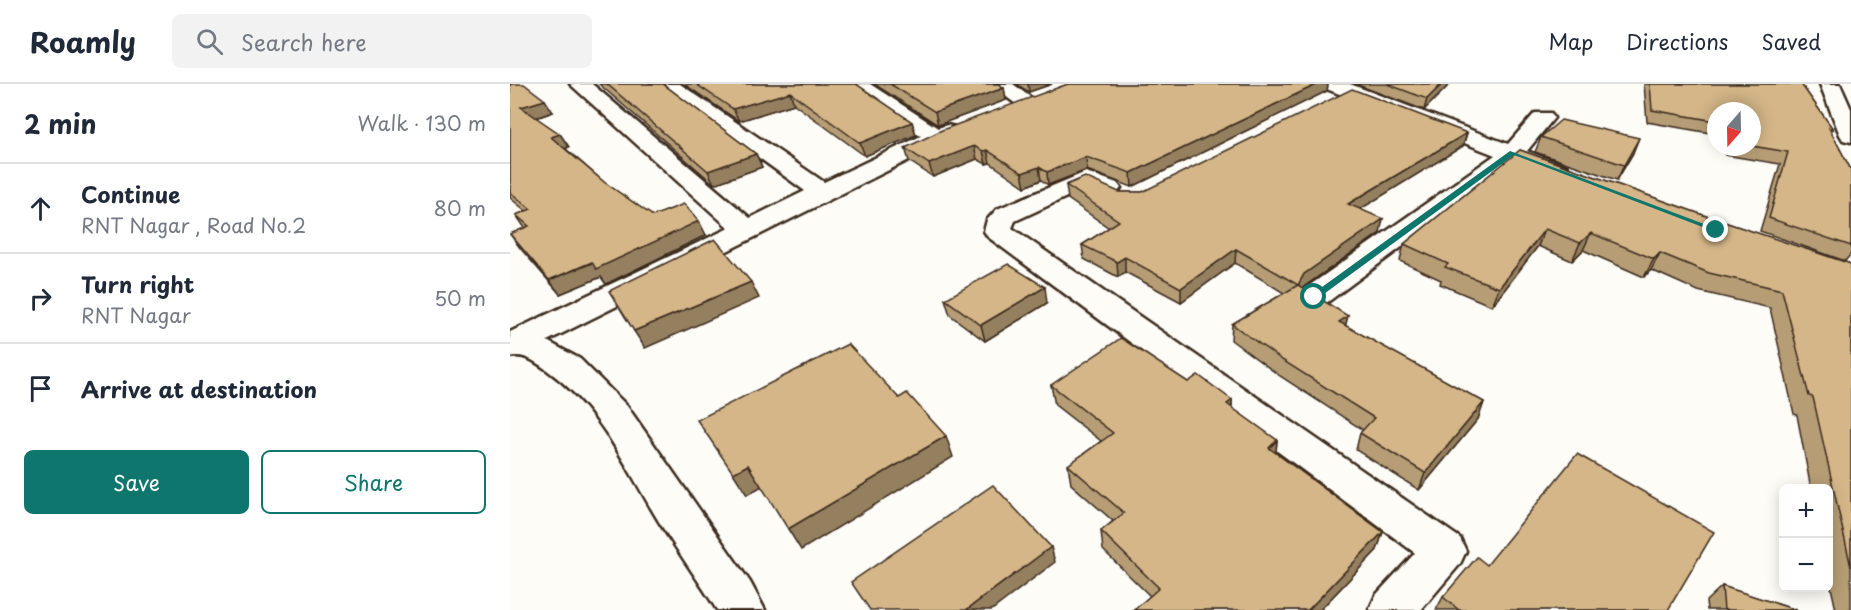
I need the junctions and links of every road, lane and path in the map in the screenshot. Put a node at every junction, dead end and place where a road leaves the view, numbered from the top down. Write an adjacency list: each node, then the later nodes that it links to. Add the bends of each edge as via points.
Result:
1 (580, 84): 17 (main road)
2 (667, 84): 15 (main road)
3 (856, 84): 12 (main road)
4 (999, 84): 8 (main road, via 1037,99)
5 (1830, 84): 11 (main road)
6 (1351, 88): 7 (main road); 13 (main road)
7 (1319, 107)
8 (996, 114)
9 (1543, 118): 13 (main road)
10 (966, 125): 12 (main road)
11 (1851, 135)
12 (936, 136): 15 (main road)
13 (1513, 153): 14 (main road); 18 (main road)
14 (1585, 182)
15 (822, 192): 17 (main road)
16 (1134, 199): 21 (main road, via 1086,180 1006,214 998,231 1445,551)
17 (747, 229): 19 (main road)
18 (1314, 297)
19 (511, 343): 20 (main road, via 542,349 572,370 606,407 639,449)
20 (742, 610)
21 (1392, 610)

